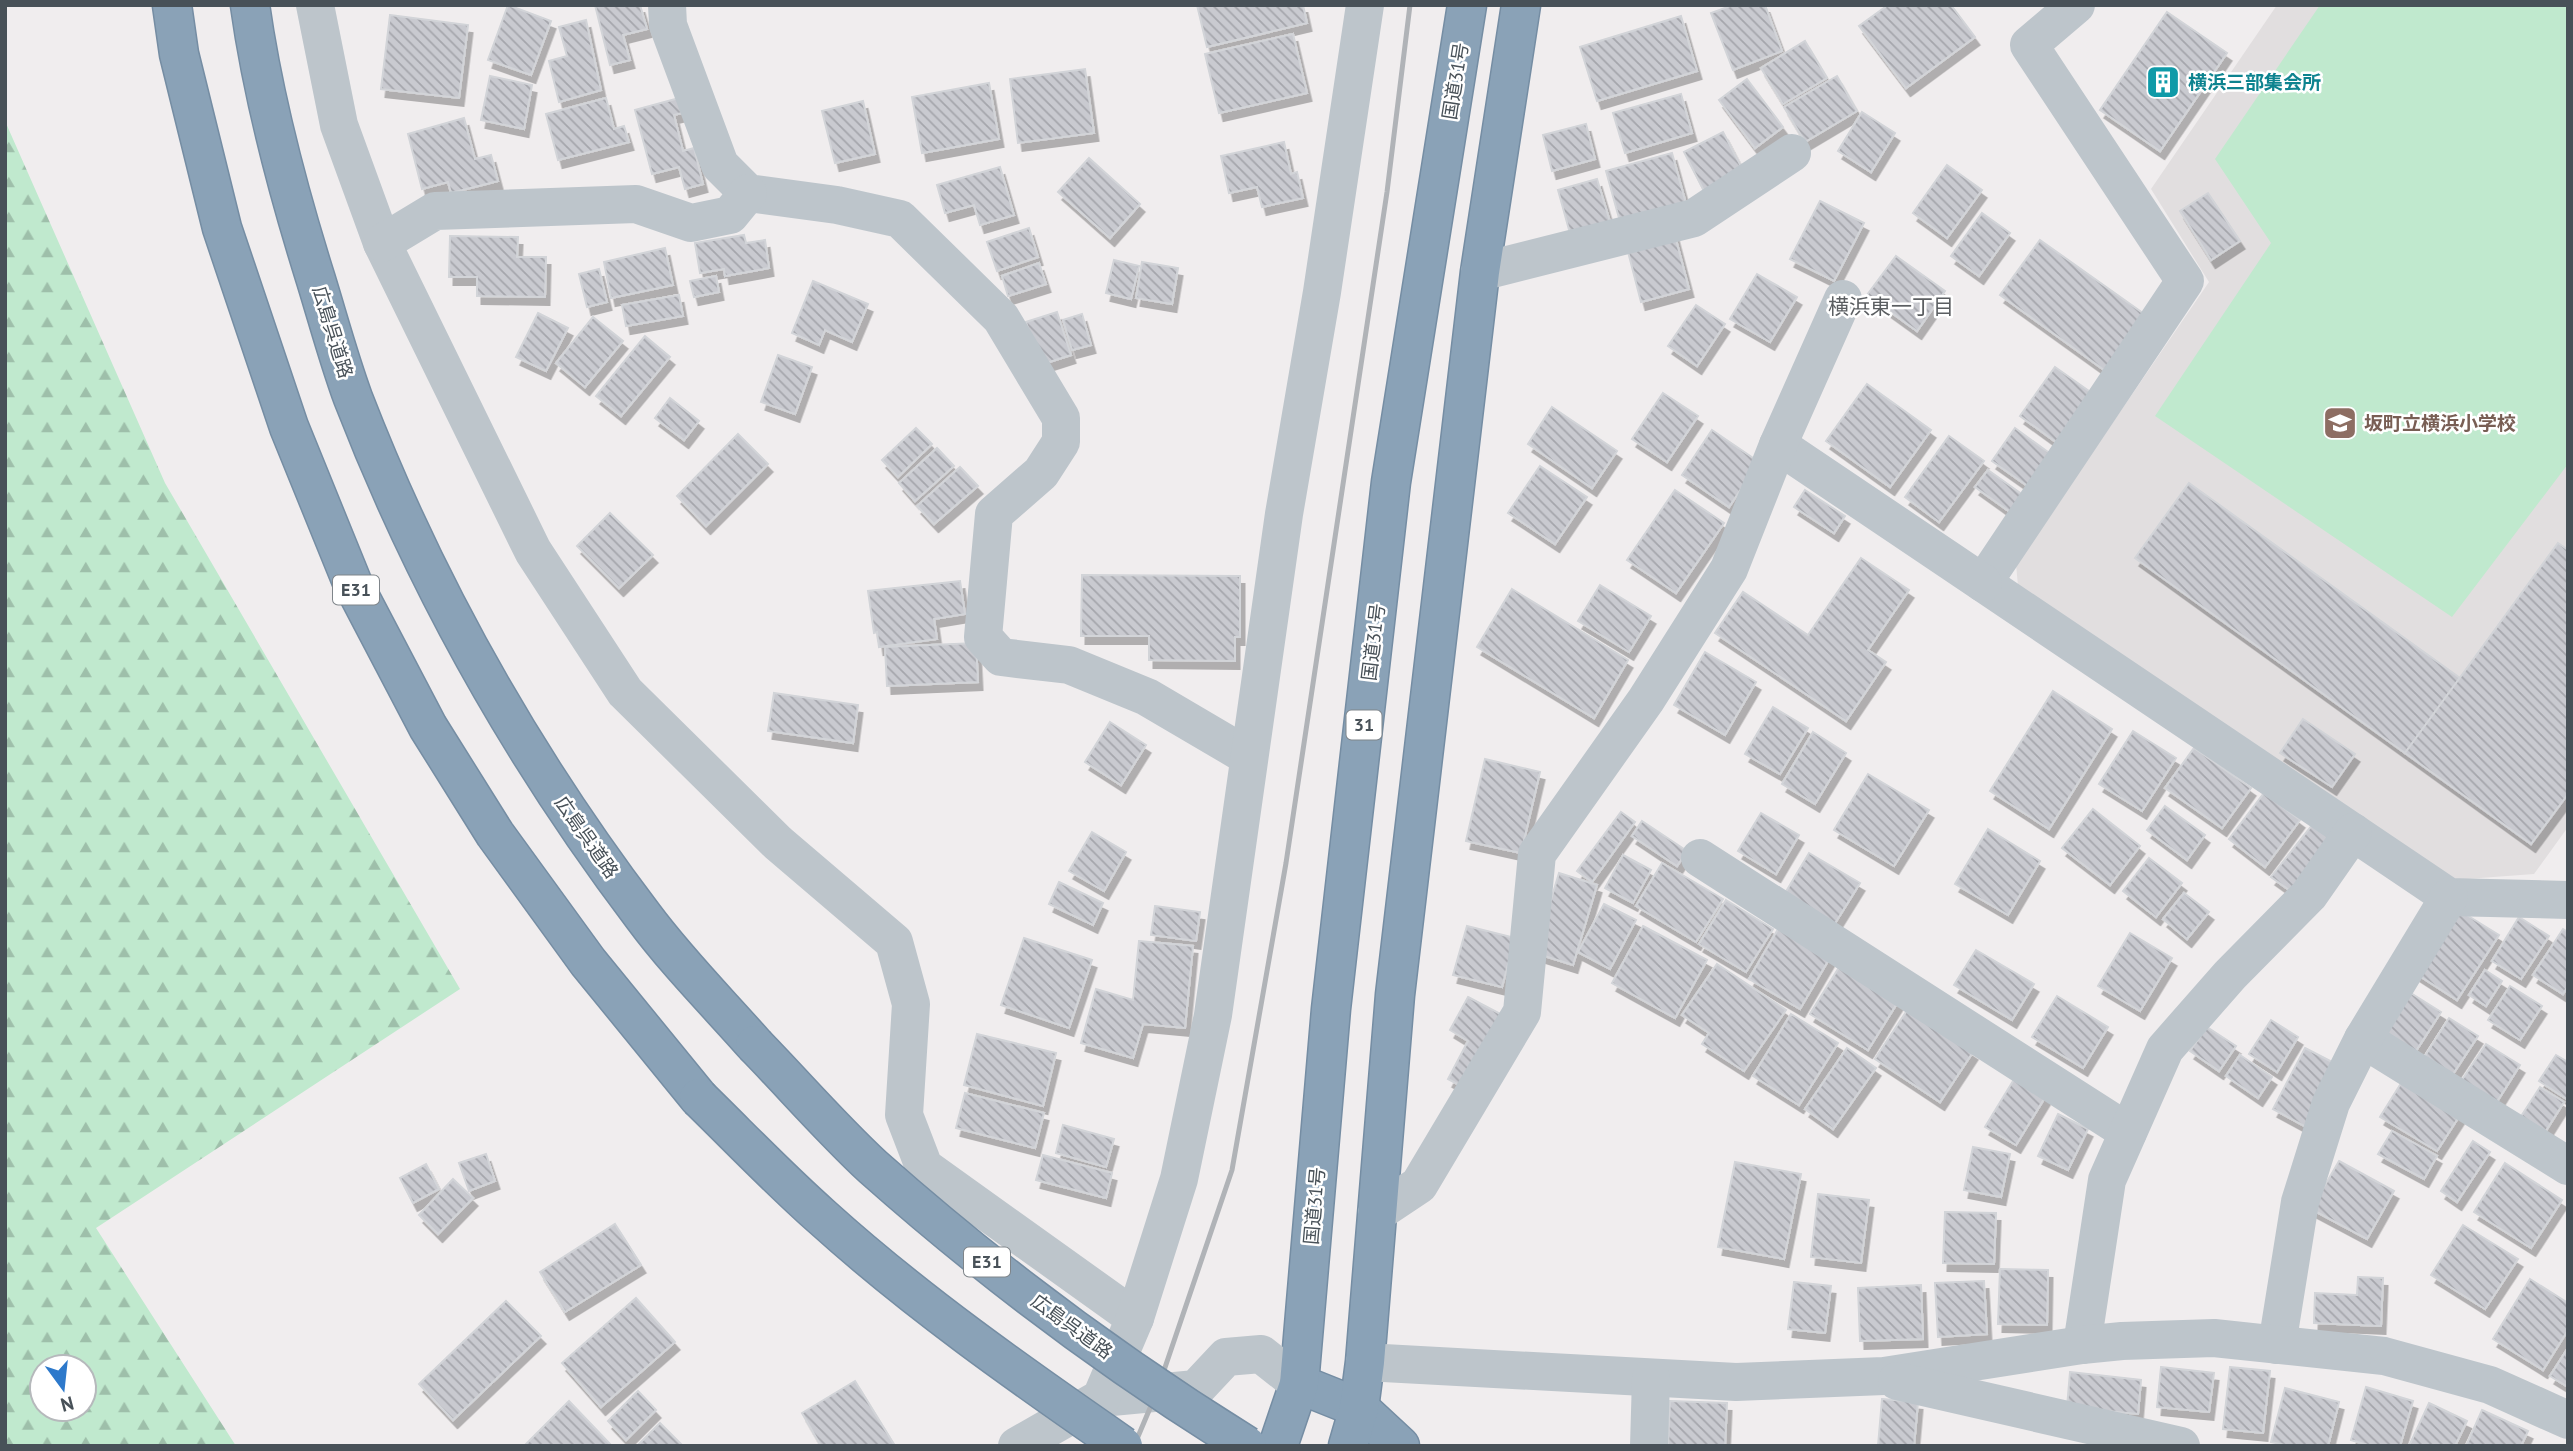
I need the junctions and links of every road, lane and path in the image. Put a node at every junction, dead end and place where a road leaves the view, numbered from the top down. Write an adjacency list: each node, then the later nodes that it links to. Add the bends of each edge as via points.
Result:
1 (172, 5): 36 (highway, E31, bridge, via 179,54 222,228 289,427 352,582 428,727 495,834 588,962 699,1098 822,1217 921,1300)
2 (250, 5): 37 (highway, 広島呉道路 / E31, bridge, via 295,212 353,397 420,553 494,694 557,796 644,919 755,1045 871,1165 1071,1327)
3 (314, 5): 11 (street, via 339,125)
4 (667, 5): 10 (street, via 668,24 720,165)
5 (1365, 5): 16 (street)
6 (1467, 5): 31 (highway, 国道31号 / 31, via 1391,482 1331,1009)
7 (1521, 5): 12 (highway)
8 (2077, 5): 15 (street, via 2029,45 2185,281)
9 (1792, 153): 12 (street, via 1693,218)
10 (748, 193): 11 (street, via 730,215 691,223 636,204 435,211); 16 (street, via 900,219 1001,318 1061,418 1061,442 1041,473 994,514 983,637 1001,657 1069,665 1147,697)
11 (382, 243): 25 (street, via 533,551 625,692 778,842 894,942 911,1004 904,1115 924,1167)
12 (1479, 272): 24 (highway, via 1395,995)
13 (1843, 299): 14 (street)
14 (1778, 445): 15 (street); 24 (street, via 1729,569 1646,700 1537,854 1522,1012 1419,1185)
15 (1983, 583): 17 (street)
16 (1249, 757): 25 (street, via 1213,1015 1179,1179)
17 (2353, 832): 19 (street); 22 (street, via 2309,895 2165,1049)
18 (1700, 858): 22 (street)
19 (2449, 897): 20 (street); 21 (street)
20 (2568, 900)
21 (2363, 1038): 23 (street); 27 (street, via 2331,1103 2300,1202)
22 (2128, 1132): 26 (street, via 2107,1180)
23 (2568, 1166)
24 (1377, 1213): 28 (highway)
25 (1135, 1318): 32 (street)
26 (2082, 1345): 27 (street, via 2214,1338); 29 (street)
27 (2277, 1345): 34 (street, via 2384,1356 2490,1385)
28 (1365, 1363): 30 (street); 33 (highway)
29 (1884, 1376): 30 (street, via 1736,1382); 42 (street)
30 (1651, 1378): 41 (street)
31 (1299, 1384): 32 (street, via 1261,1354 1226,1357 1196,1389); 33 (highway); 38 (highway, 国道31号 / 31)
32 (1101, 1398): 35 (street)
33 (1359, 1408): 39 (highway); 40 (highway)
34 (2568, 1420)
35 (1017, 1446)
36 (1123, 1446)
37 (1247, 1446)
38 (1278, 1446)
39 (1348, 1446)
40 (1400, 1446)
41 (1649, 1446)
42 (2181, 1446)

